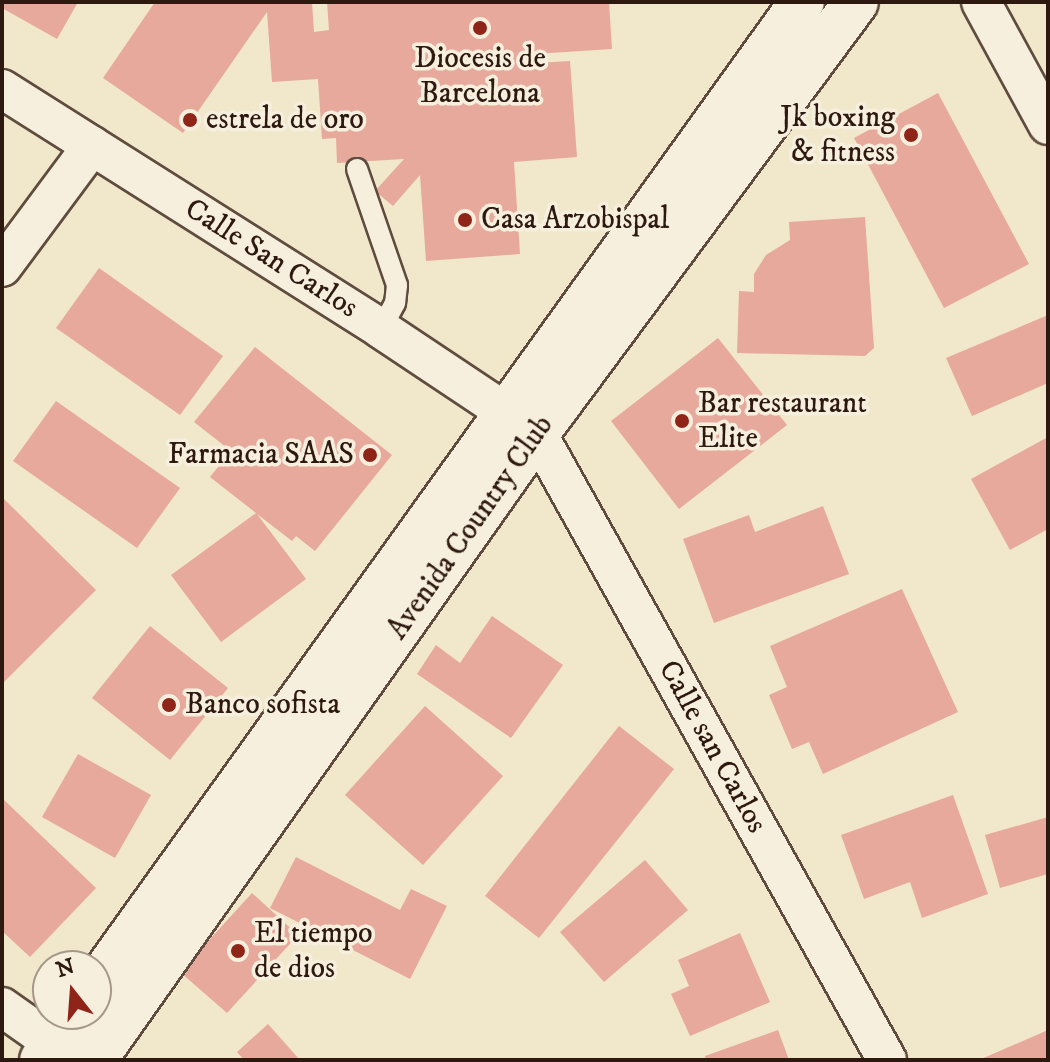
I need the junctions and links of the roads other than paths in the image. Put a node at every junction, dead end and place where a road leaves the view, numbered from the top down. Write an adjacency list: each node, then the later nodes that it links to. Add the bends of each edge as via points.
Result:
1 (802, 2): 10 (street, Avenida Country Club)
2 (856, 2): 10 (street, Avenida Country Club)
3 (981, 2): 5 (street)
4 (2, 89): 6 (street, Calle San Carlos)
5 (1048, 125)
6 (92, 146): 8 (street); 9 (street, Calle San Carlos)
7 (357, 169): 9 (lane, via 397,285 395,303)
8 (2, 267)
9 (381, 329): 10 (street, Calle San Carlos)
10 (522, 422): 11 (street, Avenida Country Club); 14 (street, Avenida Country Club); 15 (street, Calle san Carlos)
11 (112, 964)
12 (2, 1007): 13 (street)
13 (62, 1044)
14 (94, 1060)
15 (887, 1060)

